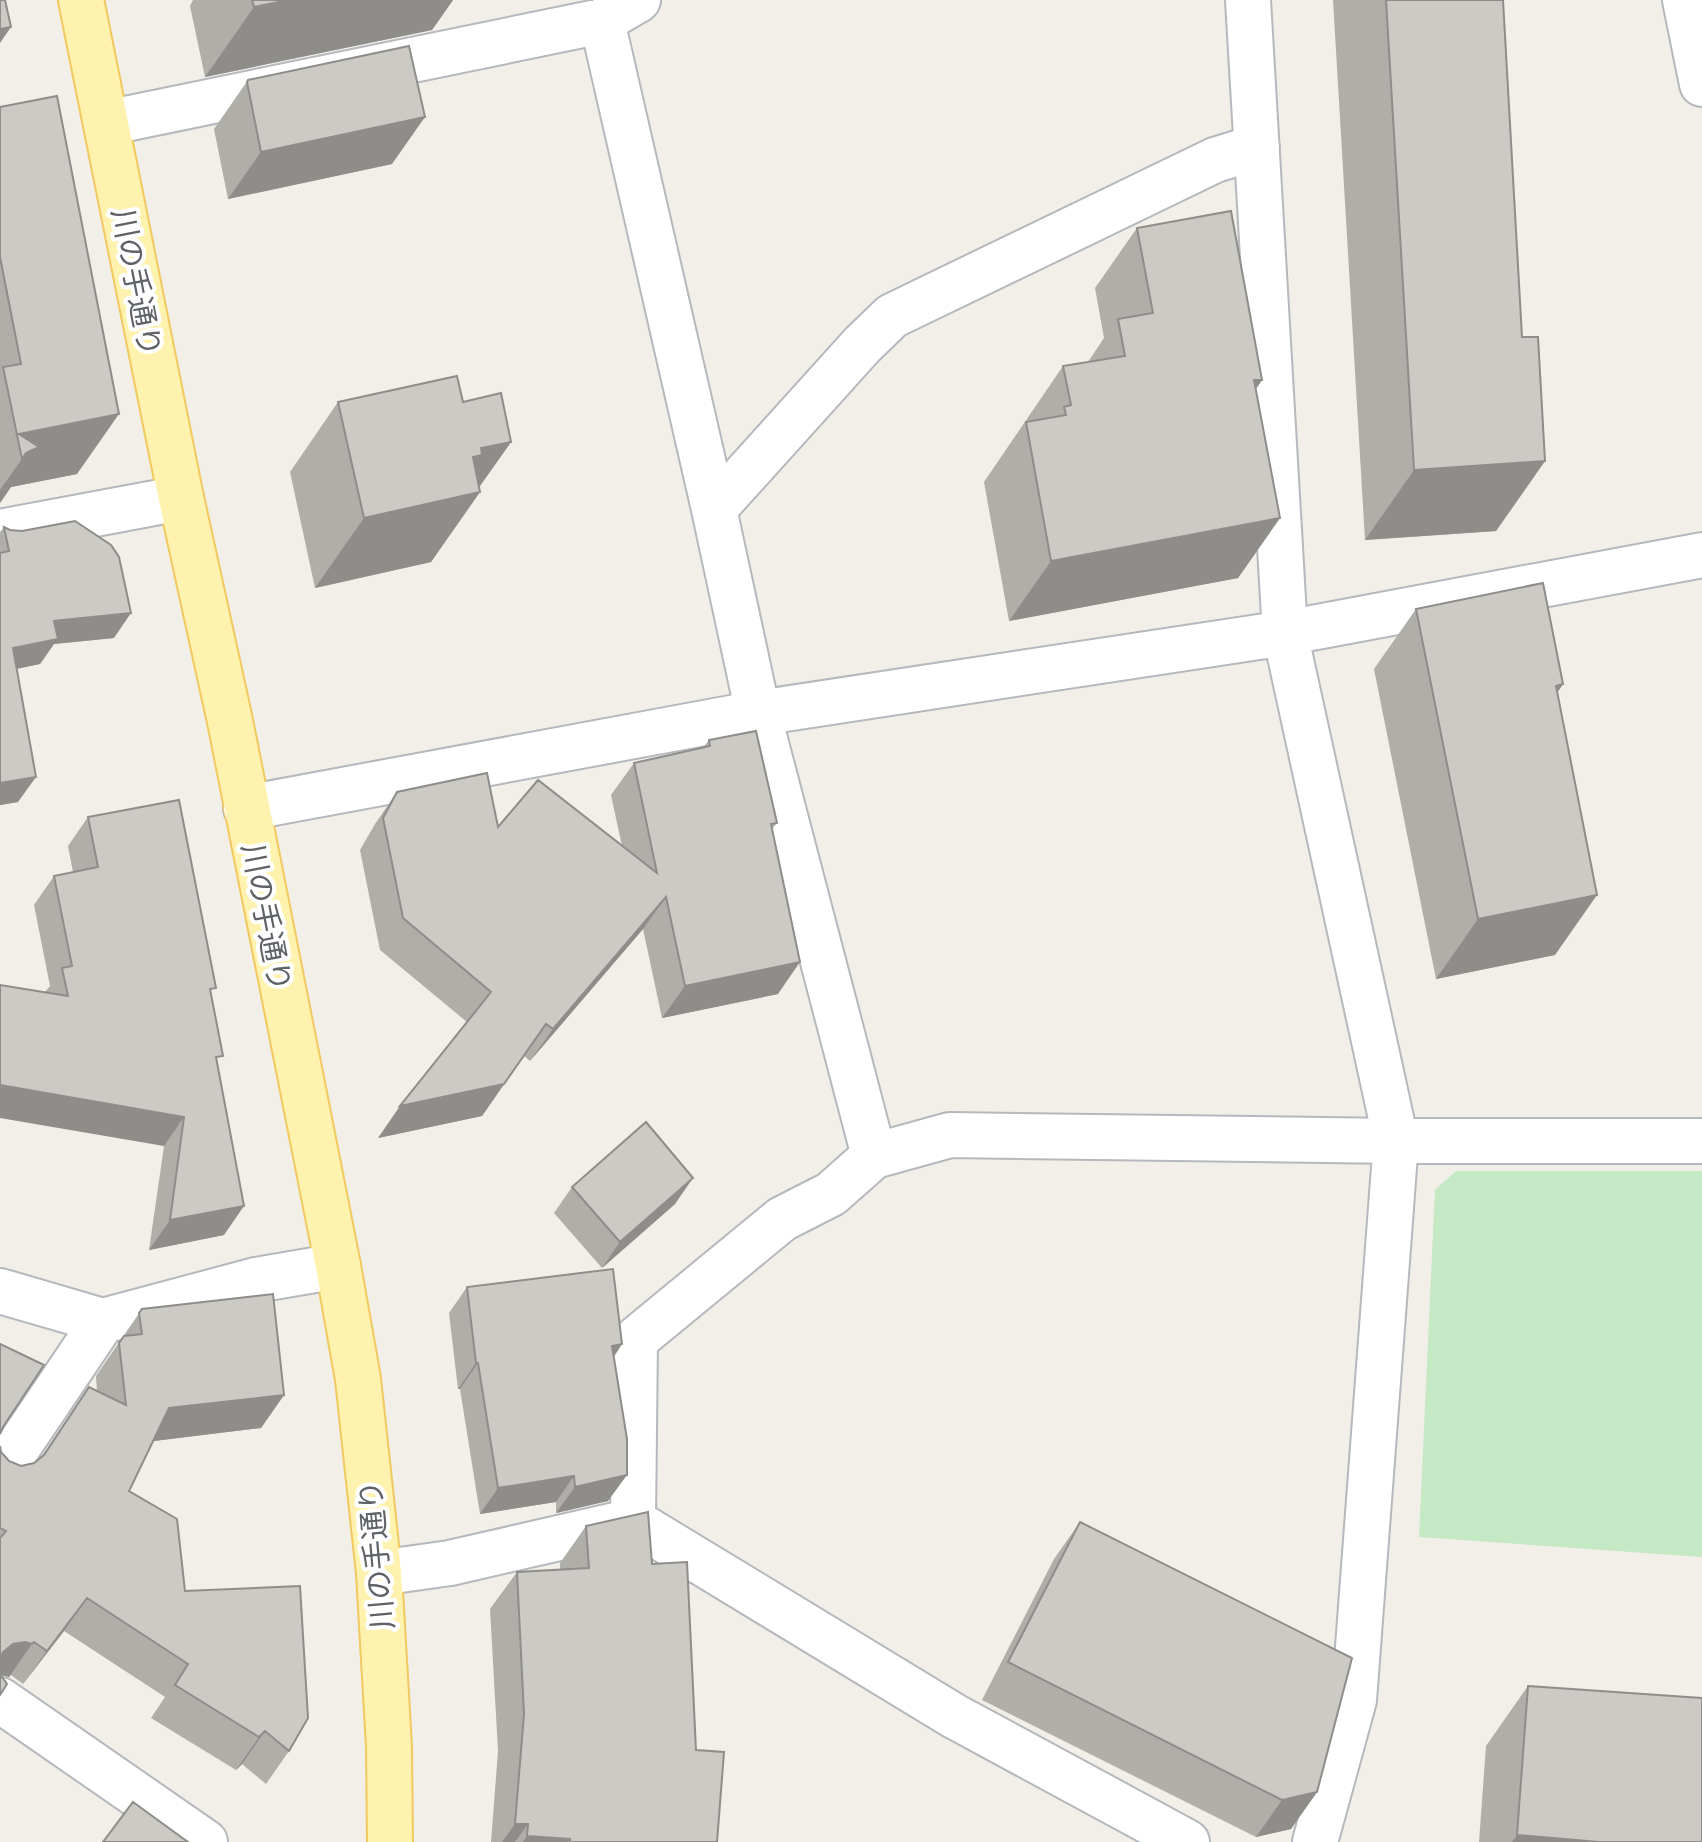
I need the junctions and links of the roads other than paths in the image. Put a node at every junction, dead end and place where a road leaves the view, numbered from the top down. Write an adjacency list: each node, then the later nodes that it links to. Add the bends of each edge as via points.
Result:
1 (81, 0): 6 (main road, 川の手通り)
2 (1248, 0): 7 (street)
3 (1685, 0): 5 (street)
4 (620, 10): 6 (street); 9 (street)
5 (1702, 84)
6 (106, 123): 8 (main road, 川の手通り)
7 (1257, 147): 9 (street, via 1215,160 892,316); 12 (street)
8 (181, 498): 10 (street); 14 (main road, 川の手通り)
9 (714, 509): 13 (street)
10 (0, 532)
11 (1702, 555): 12 (street)
12 (1285, 633): 13 (street); 15 (street)
13 (758, 713): 14 (street); 17 (street)
14 (246, 808): 18 (main road, 川の手通り)
15 (1396, 1141): 16 (street); 17 (street, via 950,1135); 28 (street, via 1354,1700)
16 (1702, 1141)
17 (874, 1156): 22 (street, via 831,1194 782,1219 635,1340)
18 (338, 1266): 20 (street, via 256,1280); 23 (main road, 川の手通り, via 358,1379)
19 (0, 1291): 20 (street)
20 (103, 1321): 21 (street)
21 (0, 1474)
22 (633, 1521): 23 (street, via 450,1563); 27 (street, via 954,1716)
23 (379, 1573): 26 (main road, 川の手通り)
24 (0, 1700): 25 (street)
25 (205, 1842)
26 (390, 1842)
27 (1187, 1842)
28 (1315, 1842)

